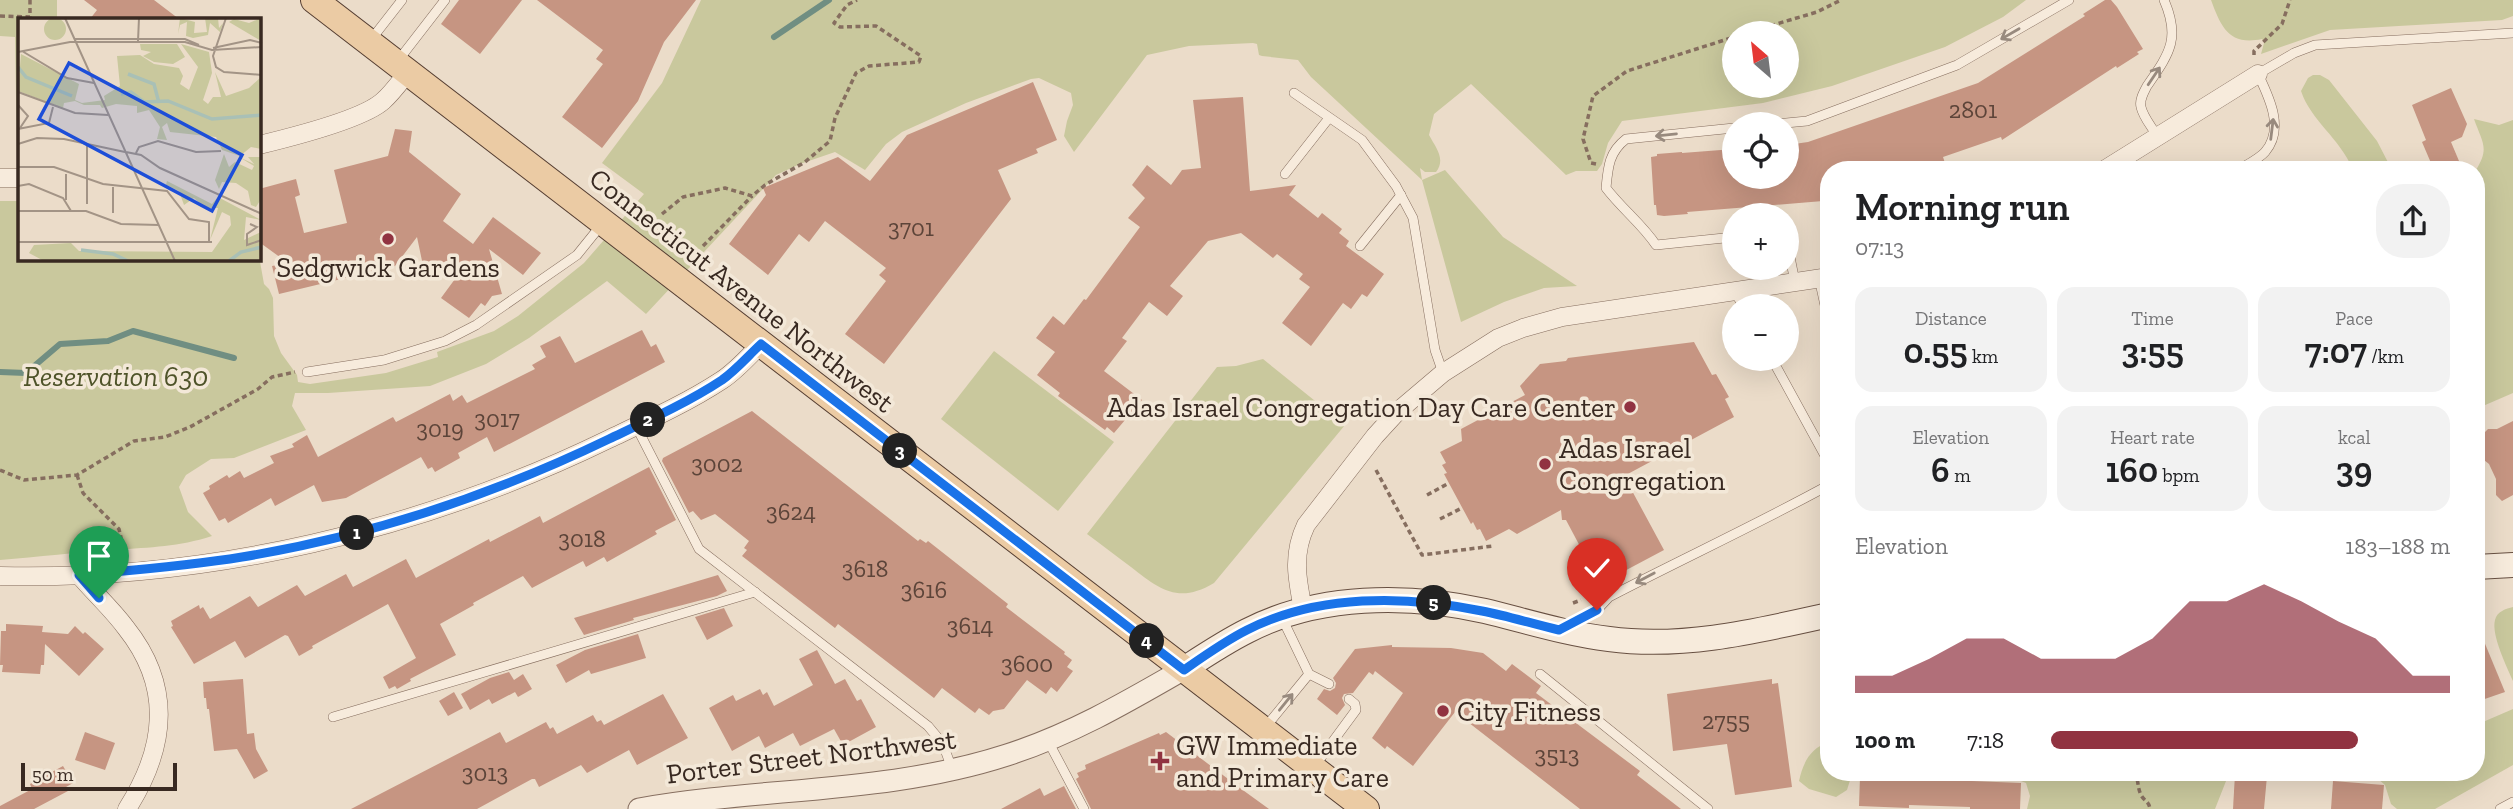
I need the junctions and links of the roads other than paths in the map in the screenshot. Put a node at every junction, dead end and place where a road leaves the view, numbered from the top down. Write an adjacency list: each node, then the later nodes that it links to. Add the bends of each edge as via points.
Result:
1 (314, 0): 7 (main road, Connecticut Avenue Northwest)
2 (402, 0): 7 (lane)
3 (445, 0): 8 (lane)
4 (2069, 0): 12 (lane, one-way to 12, via 1957,65)
5 (2164, 0): 14 (lane, one-way to 5, via 2140,102 2173,44)
6 (2513, 33): 9 (lane, via 2315,45)
7 (369, 43): 8 (main road, Connecticut Avenue Northwest)
8 (402, 68): 15 (street, via 382,102 374,107); 22 (main road, Connecticut Avenue Northwest)
9 (2258, 74): 14 (street); 17 (lane, one-way to 9, via 2265,152 2275,129 2273,106)
10 (1294, 93): 11 (lane)
11 (1329, 118): 18 (lane); 21 (lane, via 1362,140)
12 (1799, 122)
13 (1722, 129): 23 (lane, one-way to 23, via 1626,139 1614,149 1606,188 1657,245)
14 (2157, 136): 16 (street)
15 (261, 144)
16 (2118, 161)
17 (2252, 161)
18 (1285, 174)
19 (0, 178): 20 (street)
20 (18, 178)
21 (1401, 195): 24 (lane); 32 (lane, via 1413,218)
22 (603, 223): 29 (main road, Connecticut Avenue Northwest); 31 (lane, via 577,255 476,326 384,360)
23 (1722, 238)
24 (1360, 246)
25 (1820, 279): 26 (street)
26 (1795, 282): 27 (street)
27 (1755, 294)
28 (1722, 301): 32 (street, via 1576,315 1536,324 1498,338)
29 (761, 344): 33 (street, via 722,380); 44 (main road, Connecticut Avenue Northwest)
30 (1779, 371): 34 (lane)
31 (307, 372)
32 (1443, 373): 41 (street, via 1389,420 1306,525 1296,562)
33 (636, 426): 38 (street, via 526,476 408,519 272,551); 40 (lane, via 699,549)
34 (1820, 447)
35 (1820, 490): 43 (lane, one-way to 43, via 1609,597 1597,610)
36 (2513, 565): 37 (main road)
37 (2485, 567)
38 (79, 575): 39 (street); 56 (street, via 132,636 149,665 159,697 155,751)
39 (0, 576)
40 (755, 592): 49 (lane); 53 (lane, via 928,726 943,744)
41 (1293, 613): 43 (main road, Porter Street Northwest, via 1377,600 1414,601 1483,611); 44 (main road, Porter Street Northwest, via 1248,630); 45 (lane)
42 (1820, 617): 43 (main road, Porter Street Northwest, via 1753,632 1670,641 1609,639)
43 (1559, 630)
44 (1184, 670): 50 (main road, Connecticut Avenue Northwest); 51 (street, Porter Street Northwest, via 1108,714)
45 (1309, 674): 47 (lane); 50 (lane, one-way to 45)
46 (1540, 674): 60 (lane)
47 (1329, 684)
48 (1349, 699): 52 (lane, via 1356,709)
49 (333, 717)
50 (1263, 730): 52 (main road, Connecticut Avenue Northwest)
51 (1048, 741): 53 (street, Porter Street Northwest); 58 (lane)
52 (1313, 768): 59 (main road, Connecticut Avenue Northwest)
53 (952, 769): 55 (street, Porter Street Northwest)
54 (2513, 802): 61 (lane)
55 (696, 804): 57 (street, Porter Street Northwest)
56 (127, 809)
57 (639, 809)
58 (1084, 809)
59 (1366, 809)
60 (1708, 809)
61 (2500, 809)

